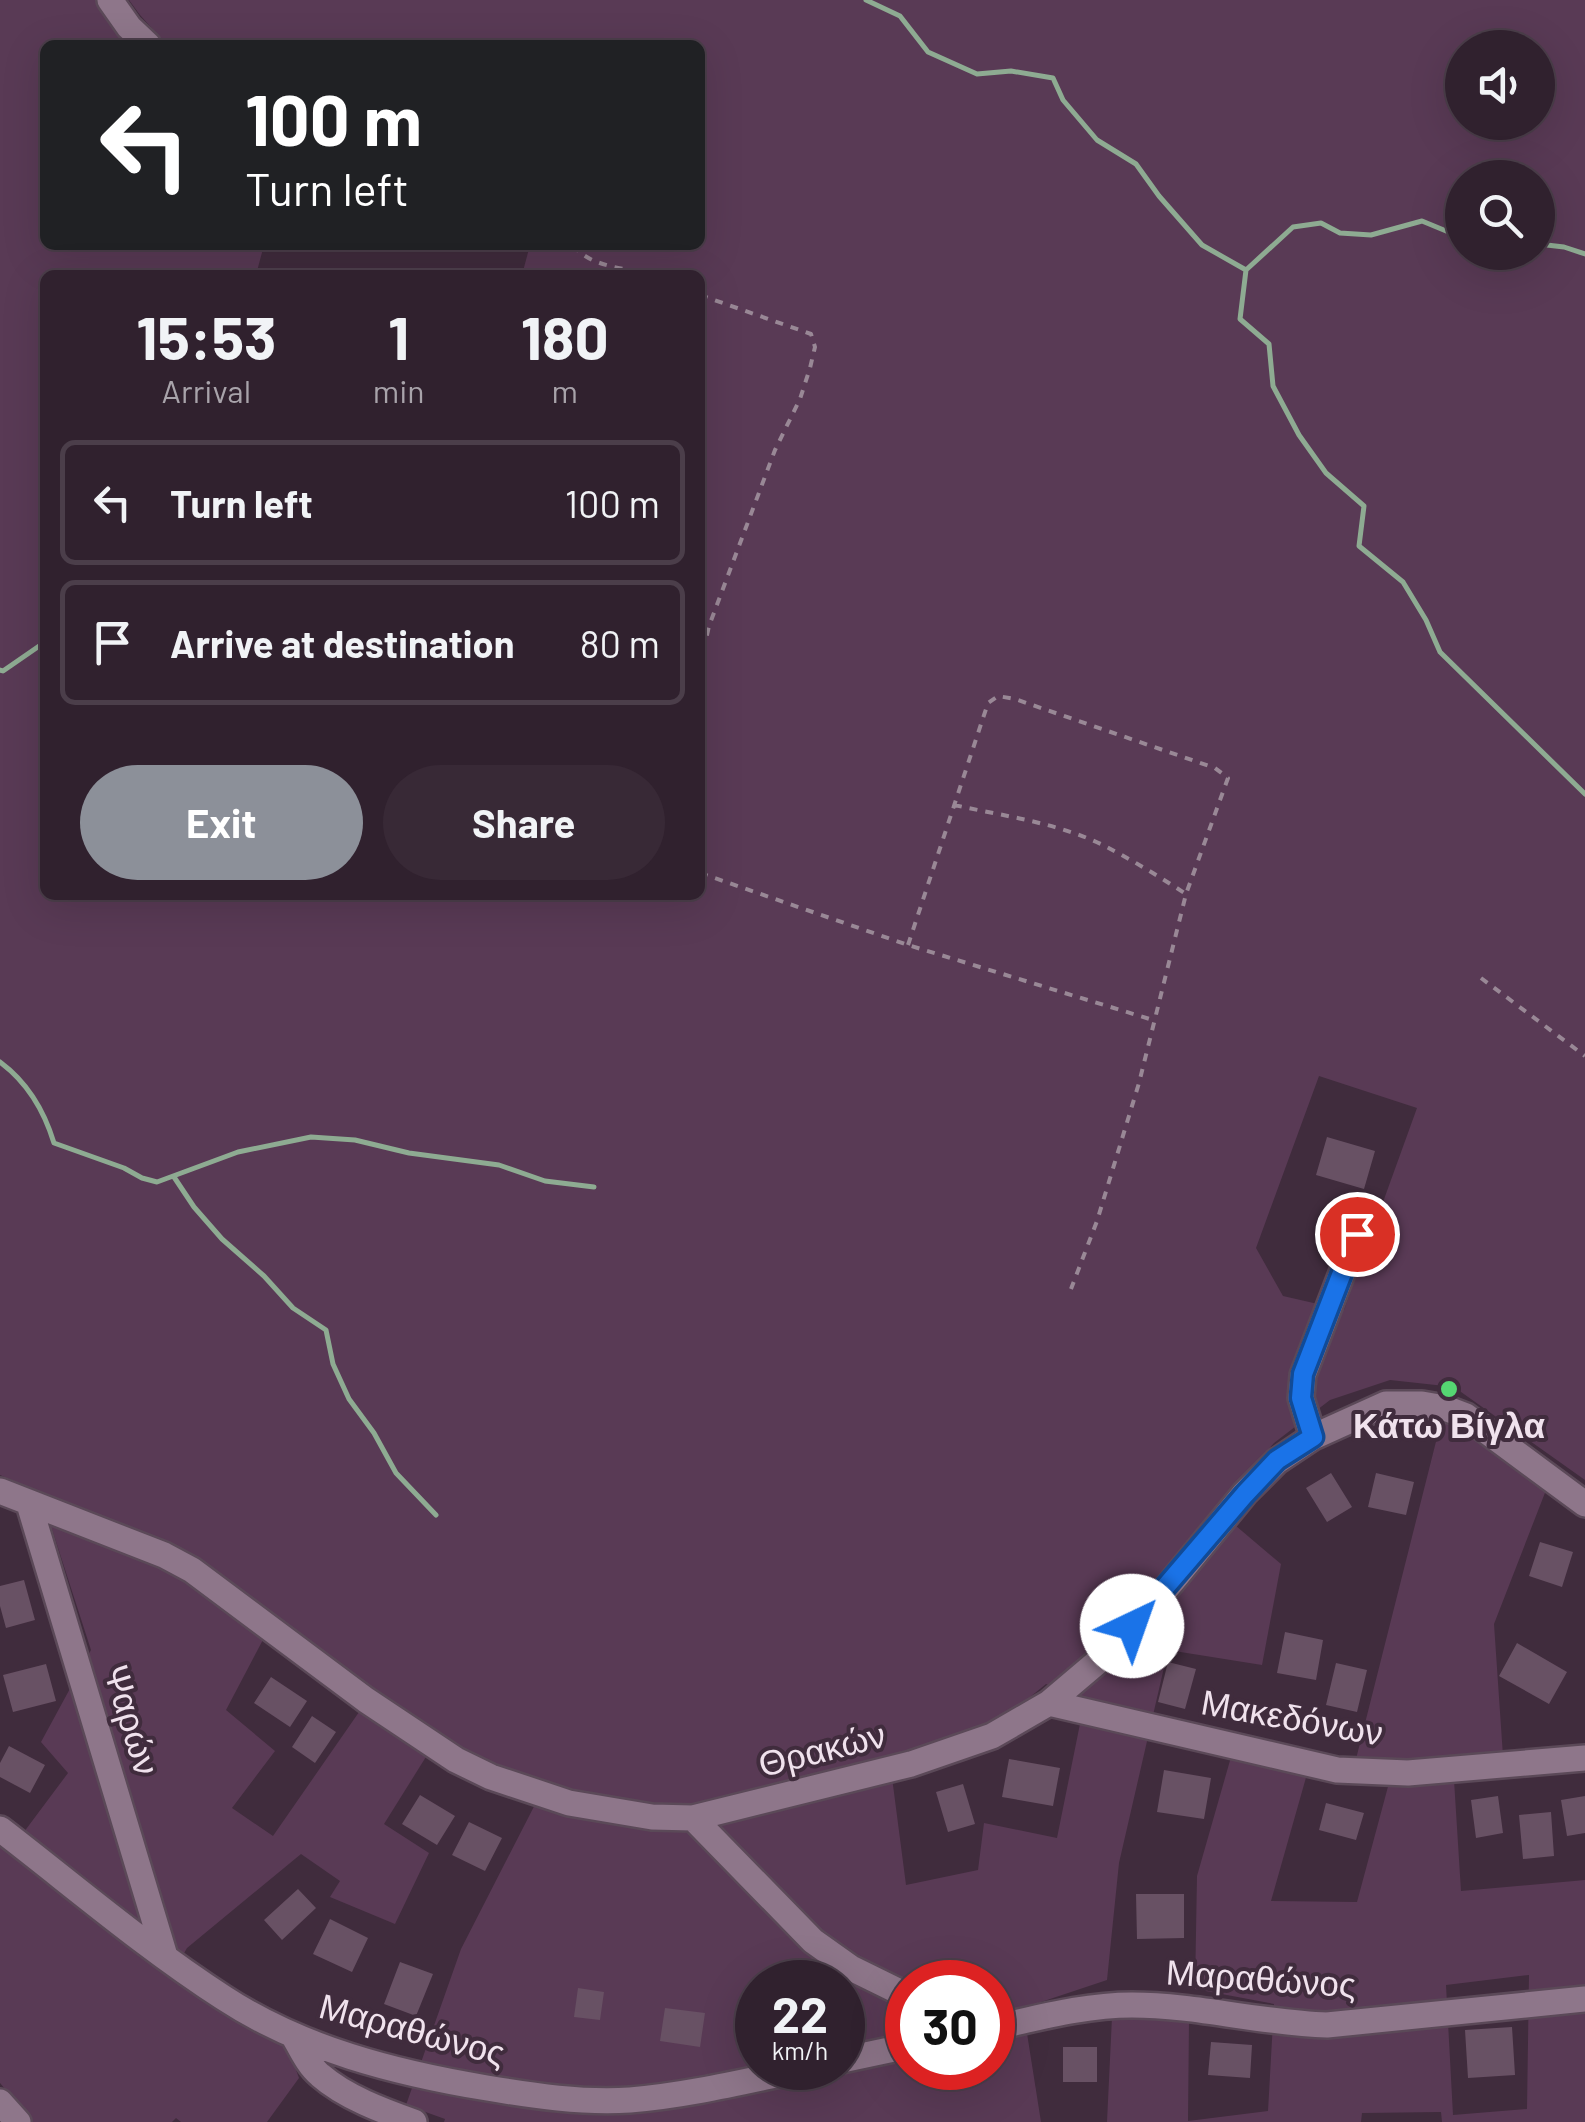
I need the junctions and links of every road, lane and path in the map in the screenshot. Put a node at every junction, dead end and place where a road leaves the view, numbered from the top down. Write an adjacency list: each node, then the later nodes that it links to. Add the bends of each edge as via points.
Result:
1 (110, 0): 2 (street)
2 (143, 40)
3 (577, 250): 4 (path)
4 (629, 270)
5 (705, 297): 6 (path, via 811,334 815,348)
6 (705, 644)
7 (954, 805): 9 (path, via 1103,845); 9 (path, via 988,704 998,696 1216,768 1228,778); 10 (path)
8 (705, 876): 10 (path)
9 (1186, 894): 12 (path)
10 (908, 945): 12 (path)
11 (1481, 978): 13 (path)
12 (1153, 1020): 15 (path, via 1124,1135)
13 (1585, 1056)
14 (1357, 1234): 16 (street, via 1303,1374 1301,1398)
15 (1071, 1289)
16 (1313, 1437): 19 (street, Θρακών, via 1386,1404 1445,1408 1466,1416); 20 (street, Θρακών, via 1277,1460 1108,1653)
17 (0, 1492): 18 (street, Θρακών)
18 (30, 1504): 22 (street, Θρακών, via 192,1570 366,1700 490,1777 612,1812); 24 (street, Ψαρών)
19 (1585, 1504)
20 (1049, 1703): 21 (street, Μακεδόνων, via 1337,1770 1408,1773); 22 (street, Θρακών, via 973,1744)
21 (1585, 1758)
22 (693, 1818): 25 (street, via 813,1941)
23 (0, 1829): 24 (street, Μαραθώνος)
24 (165, 1956): 28 (street, Μαραθώνος)
25 (885, 1985)
26 (1585, 1999): 27 (street, Μαραθώνος, via 1326,2025 1129,2005)
27 (1015, 2021)
28 (293, 2036): 29 (street, Μαραθώνος, via 430,2078 576,2100 629,2100); 32 (street, via 318,2074)
29 (735, 2084)
30 (0, 2102): 31 (street)
31 (18, 2122)
32 (414, 2122)

